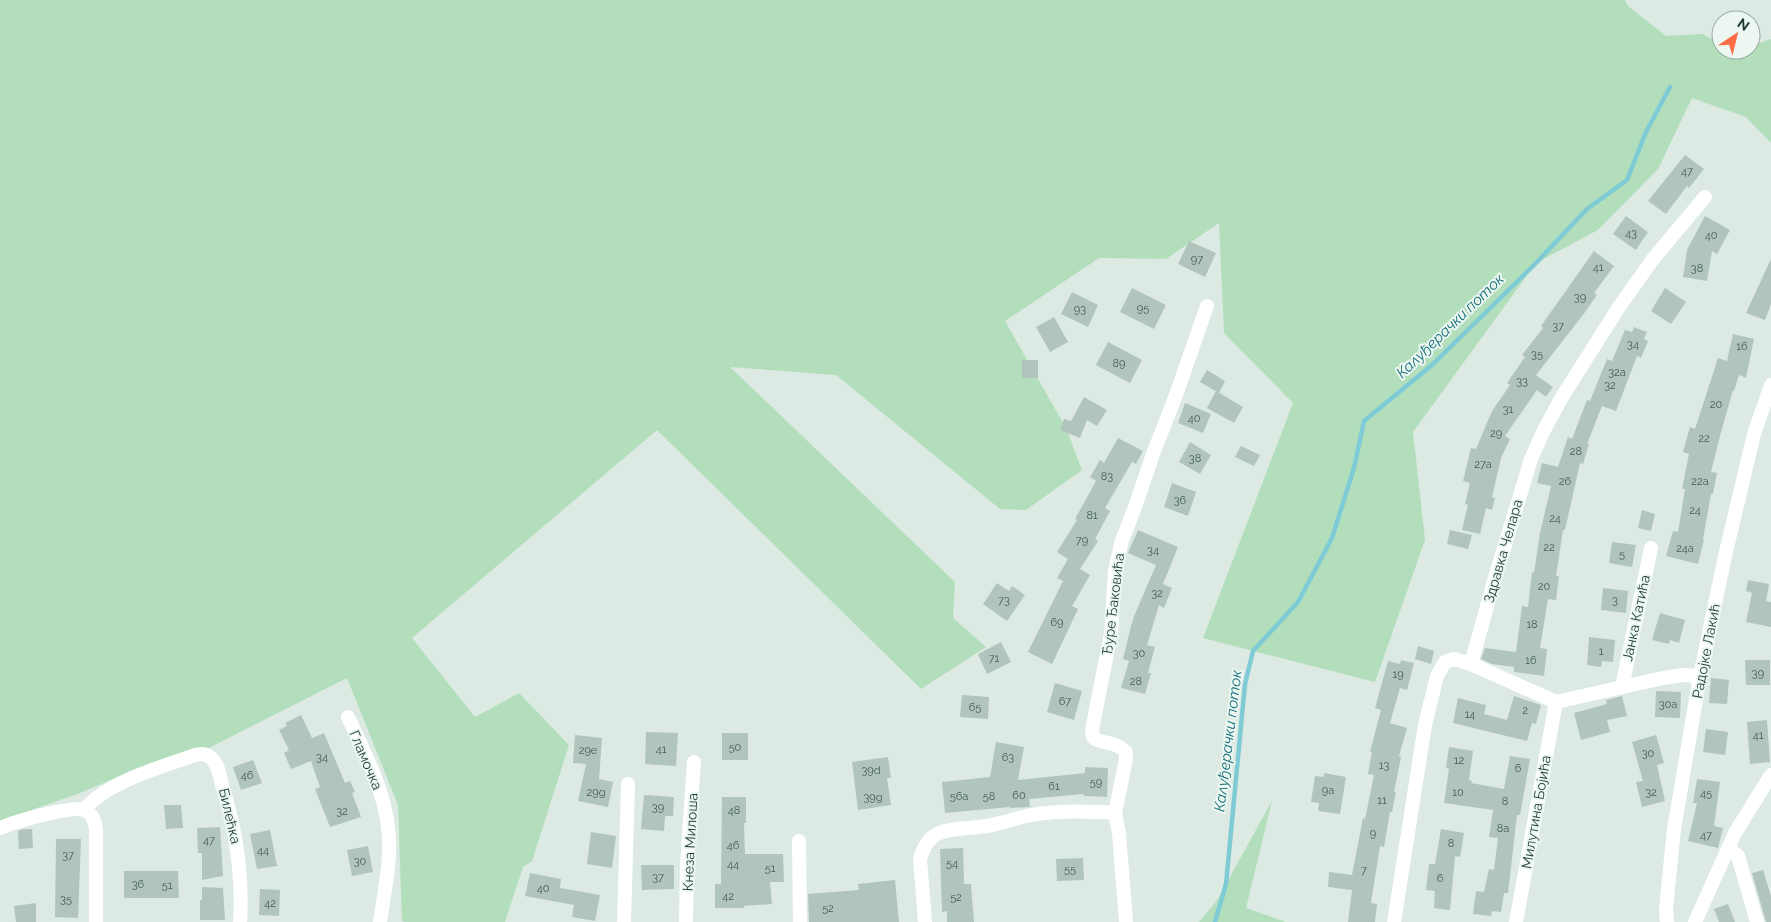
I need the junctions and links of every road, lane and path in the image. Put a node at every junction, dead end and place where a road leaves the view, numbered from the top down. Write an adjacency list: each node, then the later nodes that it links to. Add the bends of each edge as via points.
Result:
1 (1706, 197): 5 (street, Здравка Челара, via 1619,306 1543,432 1520,494)
2 (1207, 306): 14 (street, Ђуре Ђаковића, via 1122,540 1115,570 1111,633 1092,734 1126,752)
3 (1771, 385): 6 (street, Радојке Лакић, via 1750,450)
4 (1651, 548): 7 (street, Јанка Катића)
5 (1471, 664): 8 (street); 26 (street, via 1454,659 1445,662 1437,676 1425,725)
6 (1700, 676): 7 (street, via 1684,675); 28 (street, Радојке Лакић, via 1674,829)
7 (1622, 687): 8 (street)
8 (1556, 702): 27 (street, Милутина Бојића)
9 (348, 717): 20 (street, Гламочка, via 377,779 388,828 389,853)
10 (694, 762): 22 (street, Кнеза Милоша)
11 (1771, 775): 17 (street)
12 (628, 784): 21 (street)
13 (84, 810): 15 (street, via 71,809); 18 (street, via 93,817 96,830); 19 (street, Билећка, via 100,795 140,775 196,755 210,757 216,765 236,840 241,874)
14 (1115, 813): 24 (street, via 1032,815 936,835 928,841 920,859); 25 (street, Ђуре Ђаковића)
15 (0, 828)
16 (798, 841): 23 (street)
17 (1729, 849): 29 (street); 30 (street, via 1736,854 1742,866)
18 (96, 922)
19 (240, 922)
20 (380, 922)
21 (624, 922)
22 (686, 922)
23 (800, 922)
24 (925, 922)
25 (1126, 922)
26 (1394, 922)
27 (1516, 922)
28 (1667, 922)
29 (1695, 922)
30 (1756, 922)

